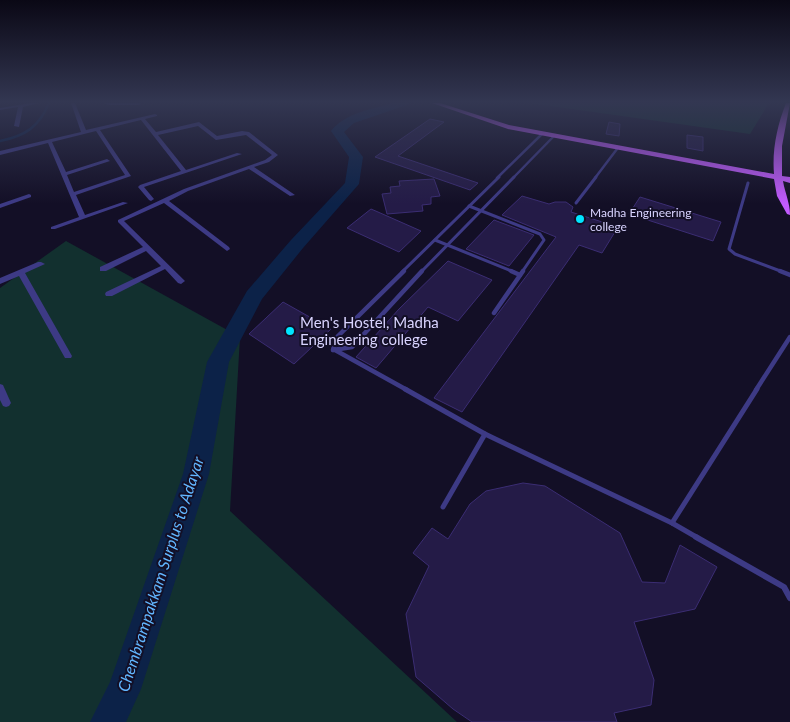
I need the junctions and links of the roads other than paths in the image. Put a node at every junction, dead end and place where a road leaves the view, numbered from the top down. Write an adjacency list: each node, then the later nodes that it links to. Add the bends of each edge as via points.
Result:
1 (63, 137): 9 (street)
2 (102, 137): 21 (street, via 128,176)
3 (157, 137): 16 (street)
4 (252, 137): 15 (street, via 275,155)
5 (538, 137): 30 (lane)
6 (547, 137): 8 (main road)
7 (780, 137): 13 (main road)
8 (552, 138): 10 (main road); 31 (lane)
9 (49, 140): 11 (street); 17 (street)
10 (616, 150): 18 (main road); 28 (lane)
11 (0, 153)
12 (239, 154): 16 (street)
13 (778, 159): 18 (main road, via 770,167); 19 (main road)
14 (107, 161): 17 (street)
15 (250, 167): 24 (street); 26 (street)
16 (184, 172): 25 (street, via 142,186)
17 (64, 174): 21 (street)
18 (746, 176): 19 (main road); 22 (main road, via 763,181); 44 (lane, via 730,249 735,254)
19 (779, 178): 20 (main road); 22 (main road)
20 (790, 180)
21 (73, 194): 33 (street)
22 (780, 194): 32 (main road)
23 (29, 196): 29 (street)
24 (292, 196)
25 (151, 199)
26 (164, 200): 37 (street, via 120,221); 38 (street)
27 (125, 203): 33 (street)
28 (576, 203)
29 (0, 206)
30 (468, 206): 31 (lane); 35 (lane)
31 (480, 210): 36 (lane); 43 (lane, via 540,234 544,240)
32 (790, 212)
33 (83, 218): 34 (street)
34 (53, 228)
35 (435, 240): 36 (lane); 50 (lane, via 336,338)
36 (448, 245): 43 (lane); 50 (lane, via 352,348)
37 (147, 248): 40 (street); 41 (street)
38 (226, 248)
39 (41, 264): 42 (street)
40 (166, 266): 46 (street); 47 (street)
41 (103, 269)
42 (21, 272): 45 (street); 51 (street)
43 (520, 275): 48 (lane)
44 (790, 275)
45 (0, 280)
46 (181, 281)
47 (109, 294)
48 (494, 313)
49 (790, 337): 56 (lane)
50 (333, 350): 54 (lane)
51 (68, 356)
52 (0, 388): 53 (street)
53 (6, 403)
54 (485, 434): 55 (lane); 56 (lane)
55 (443, 508)
56 (672, 523): 57 (lane, via 784,587)
57 (790, 598)

